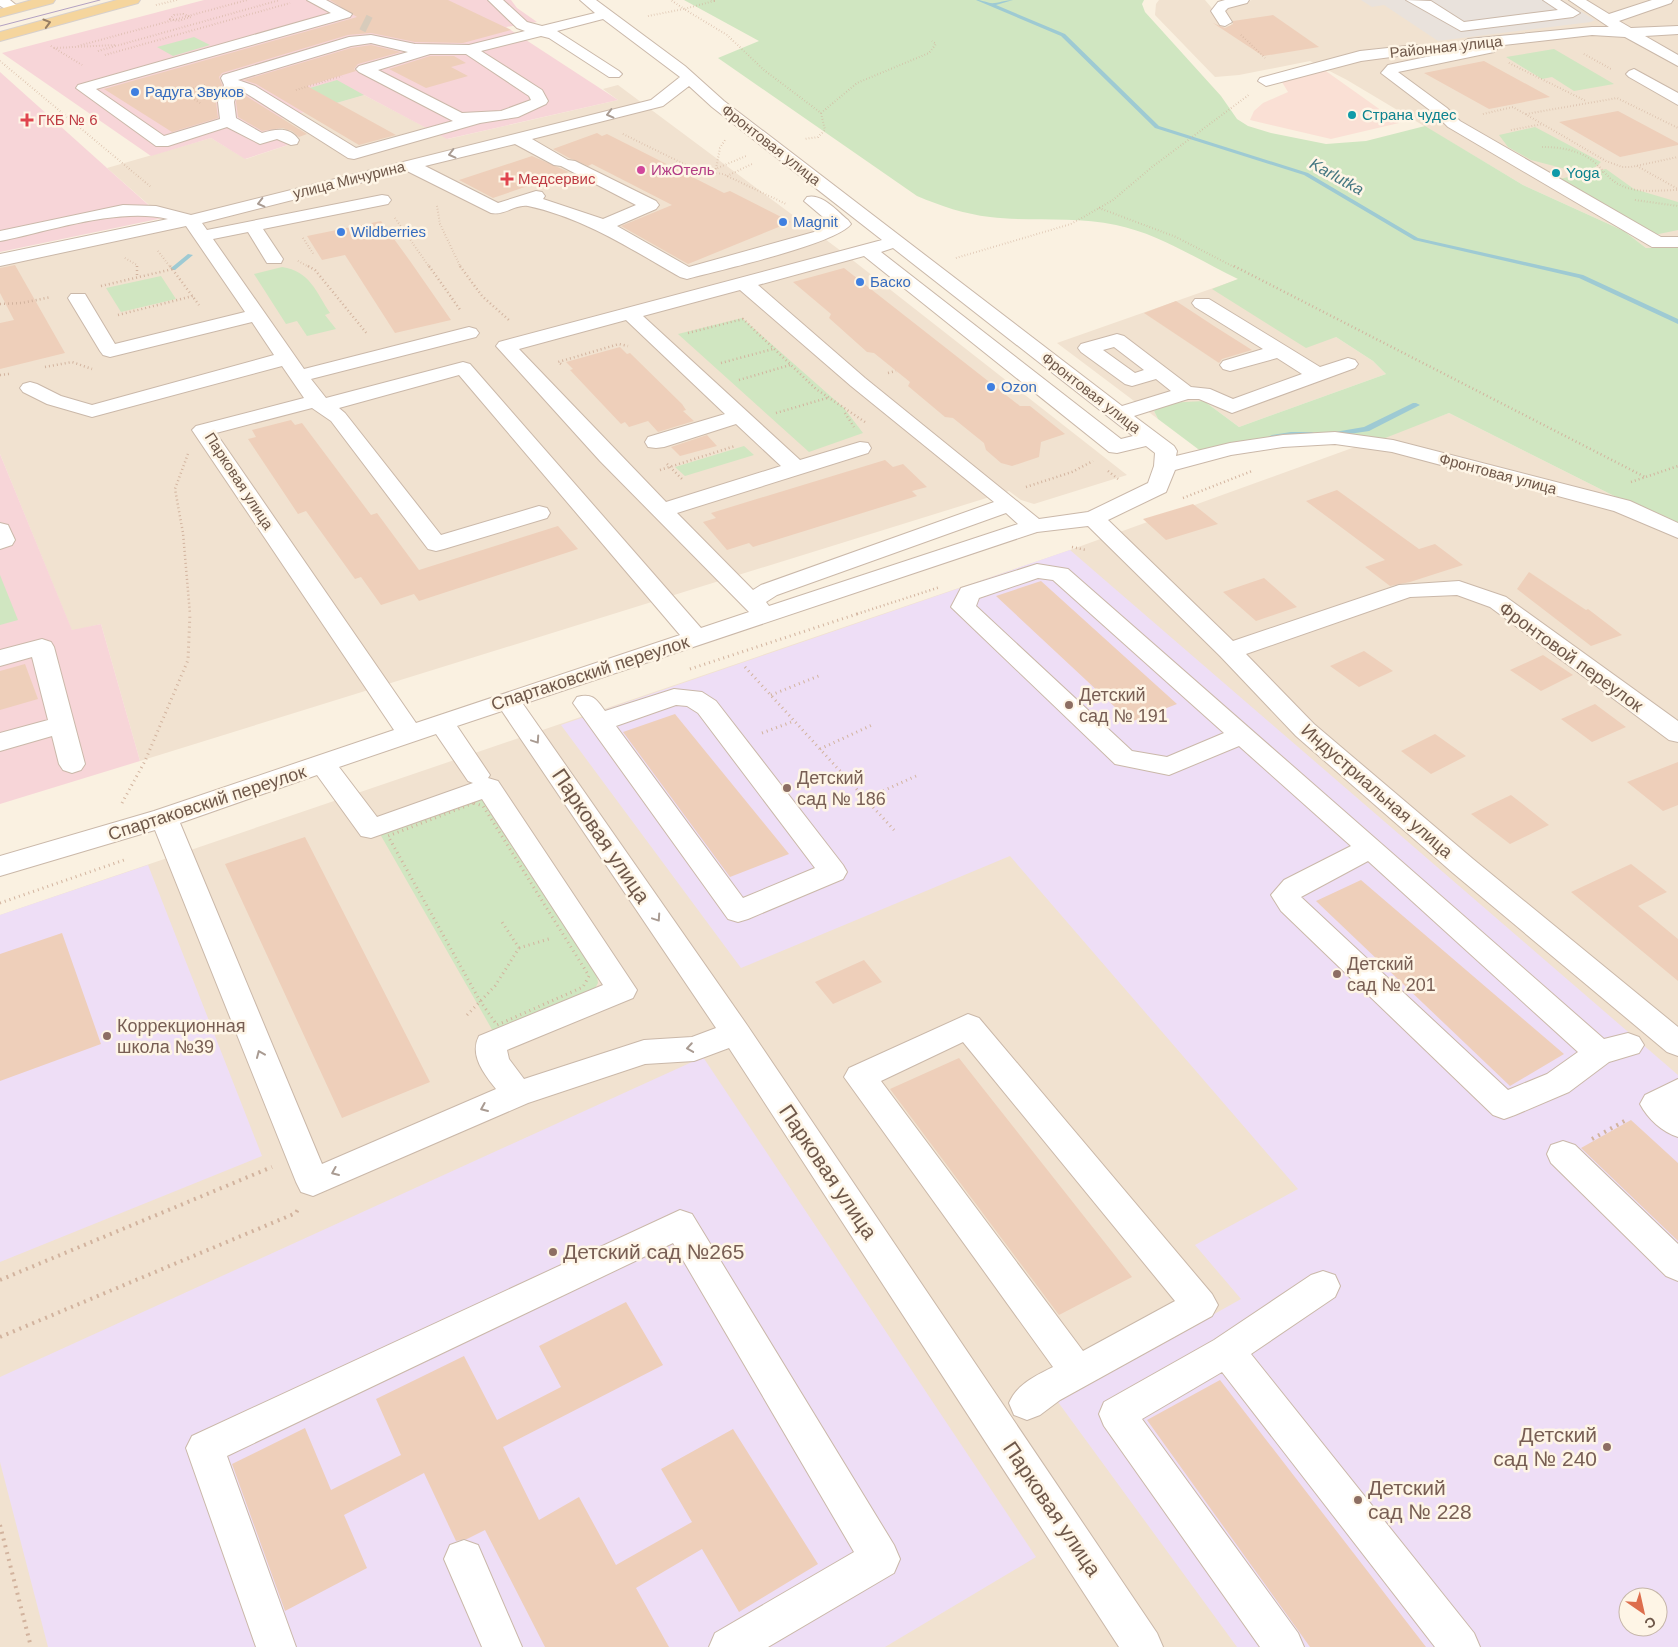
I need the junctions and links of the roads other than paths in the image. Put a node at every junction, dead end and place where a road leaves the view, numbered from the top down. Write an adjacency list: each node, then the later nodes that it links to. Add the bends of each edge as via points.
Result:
1 (0, 0): 12 (street)
2 (48, 0): 12 (main road)
3 (134, 0): 20 (main road, one-way to 3)
4 (314, 0): 16 (street)
5 (494, 0): 18 (street, via 522,25)
6 (587, 0): 13 (street, Фронтовая улица)
7 (1242, 0): 15 (street, via 1222,6 1218,11)
8 (1413, 0): 9 (street, via 1426,4 1461,27 1573,13)
9 (1550, 0)
10 (1576, 0): 14 (street)
11 (1658, 1): 14 (street)
12 (7, 11)
13 (606, 14): 18 (street); 27 (street, Фронтовая улица, via 680,69)
14 (1608, 19): 19 (street)
15 (1225, 22)
16 (361, 24): 22 (street); 29 (street, via 349,42 244,72 229,78); 34 (street, via 84,88 162,142)
17 (1678, 30): 19 (street, Районная улица)
18 (539, 32): 23 (street); 25 (street, via 554,35)
19 (1628, 33): 21 (street, Районная улица, via 1592,31); 24 (street)
20 (0, 37)
21 (1486, 42): 28 (street, Районная улица, via 1360,56); 49 (street, via 1489,49 1393,68 1389,73 1454,124 1658,243)
22 (428, 50): 23 (street); 33 (street, via 364,69 458,117)
23 (469, 50): 33 (street, via 536,93 540,101 531,108)
24 (1678, 61)
25 (614, 74)
26 (1634, 74): 30 (street)
27 (687, 78): 31 (street, улица Мичурина); 32 (street, Фронтовая улица)
28 (1266, 81)
29 (232, 85): 33 (street, via 249,89 267,99 354,154); 34 (street, via 225,96 224,109)
30 (1678, 100)
31 (657, 102): 32 (street); 35 (street, улица Мичурина, one-way to 35)
32 (718, 104): 41 (street, Фронтовая улица, via 770,145 773,162)
33 (474, 120)
34 (228, 121): 36 (street, via 262,143 278,133)
35 (517, 138): 37 (street, улица Мичурина, one-way to 37); 43 (street, via 650,206)
36 (291, 140)
37 (409, 165): 43 (street, via 497,209 529,198); 45 (street, улица Мичурина, one-way to 45)
38 (803, 193): 42 (street)
39 (382, 200): 44 (street)
40 (0, 216): 46 (street)
41 (864, 218): 42 (street); 48 (street, Фронтовая улица)
42 (842, 224): 43 (street, via 820,236 687,273)
43 (603, 225)
44 (253, 226): 45 (street); 51 (street)
45 (197, 228): 46 (street, via 156,211 124,210); 52 (street, улица Мичурина); 57 (street)
46 (19, 232): 47 (street)
47 (0, 236)
48 (896, 242): 50 (street); 68 (street, Фронтовая улица)
49 (1678, 242)
50 (868, 250): 53 (street); 70 (street, via 1117,447)
51 (274, 259)
52 (0, 260)
53 (744, 283): 56 (street); 75 (street, via 858,382)
54 (78, 298): 57 (street, via 110,351)
55 (1202, 302): 59 (street)
56 (629, 313): 69 (street); 76 (street, via 506,346)
57 (258, 315): 62 (street)
58 (467, 324): 62 (street)
59 (1279, 351): 61 (street); 64 (street)
60 (1348, 364): 64 (street)
61 (1230, 365)
62 (293, 367): 65 (street, via 92,411 54,400); 67 (street)
63 (1159, 372): 66 (street)
64 (1318, 375): 66 (street, via 1232,406 1203,393)
65 (30, 388)
66 (1186, 393): 68 (street)
67 (320, 403): 77 (street, via 338,417 436,544); 84 (street, via 463,368); 91 (street, Парковая улица, via 202,430)
68 (1119, 414): 70 (street, Фронтовая улица)
69 (740, 416): 72 (street); 74 (street)
70 (1149, 438): 73 (street, Фронтовая улица, via 1166,451)
71 (859, 440): 74 (street)
72 (660, 451)
73 (1165, 466): 78 (street, Спартаковский переулок, via 1158,487); 81 (street, Фронтовая улица, via 1230,449 1335,438 1393,446 1622,506)
74 (796, 468): 76 (street)
75 (1010, 504): 79 (street); 83 (street, via 769,590)
76 (663, 510): 83 (street)
77 (539, 513)
78 (1093, 518): 79 (street, Спартаковский переулок); 85 (street, Индустриальная улица)
79 (1034, 526): 83 (street, Спартаковский переулок)
80 (0, 530): 82 (street, via 4,540)
81 (1678, 531)
82 (0, 542)
83 (758, 608): 84 (street, Спартаковский переулок)
84 (696, 638): 87 (street, Спартаковский переулок)
85 (1229, 651): 92 (street, Фронтовой переулок, via 1407,590 1460,588 1498,602); 102 (street, Индустриальная улица, via 1305,730)
86 (0, 658): 90 (street, via 42,647)
87 (508, 700): 89 (street, Спартаковский переулок); 101 (street, Парковая улица, one-way to 101)
88 (593, 713): 88 (street, via 738,912 833,872 706,707 693,698 674,697)
89 (442, 723): 91 (street, Спартаковский переулок); 97 (street)
90 (62, 724): 94 (street); 95 (street)
91 (411, 734): 96 (street, Спартаковский переулок)
92 (1678, 734)
93 (1242, 735): 93 (street, via 1060,574 1037,571 969,593 963,608 1124,758 1169,766); 99 (street)
94 (0, 742)
95 (72, 764)
96 (323, 765): 98 (street, Спартаковский переулок); 105 (street, via 371,829 488,787 622,990 490,1044 494,1063)
97 (477, 775)
98 (164, 818): 100 (street, Спартаковский переулок); 105 (street, one-way to 98, via 307,1168)
99 (1371, 848): 104 (street); 104 (street, via 1294,887 1285,895 1504,1106 1558,1083)
100 (0, 866)
101 (736, 1033): 105 (street, one-way to 105, via 694,1049 644,1052); 116 (street, Парковая улица)
102 (1678, 1044)
103 (1628, 1045): 104 (street)
104 (1599, 1053)
105 (517, 1094)
106 (1563, 1154): 107 (street)
107 (1678, 1266)
108 (1323, 1286): 109 (street)
109 (1227, 1351): 117 (street, via 1117,1414); 118 (street)
110 (1078, 1373): 110 (street, via 872,1093 860,1077 968,1026 1200,1306); 111 (street)
111 (1026, 1403)
112 (464, 1559): 114 (street)
113 (276, 1647): 115 (street, via 205,1448 680,1224 880,1559)
114 (502, 1647)
115 (729, 1647)
116 (1143, 1647)
117 (1284, 1647)
118 (1460, 1647)

